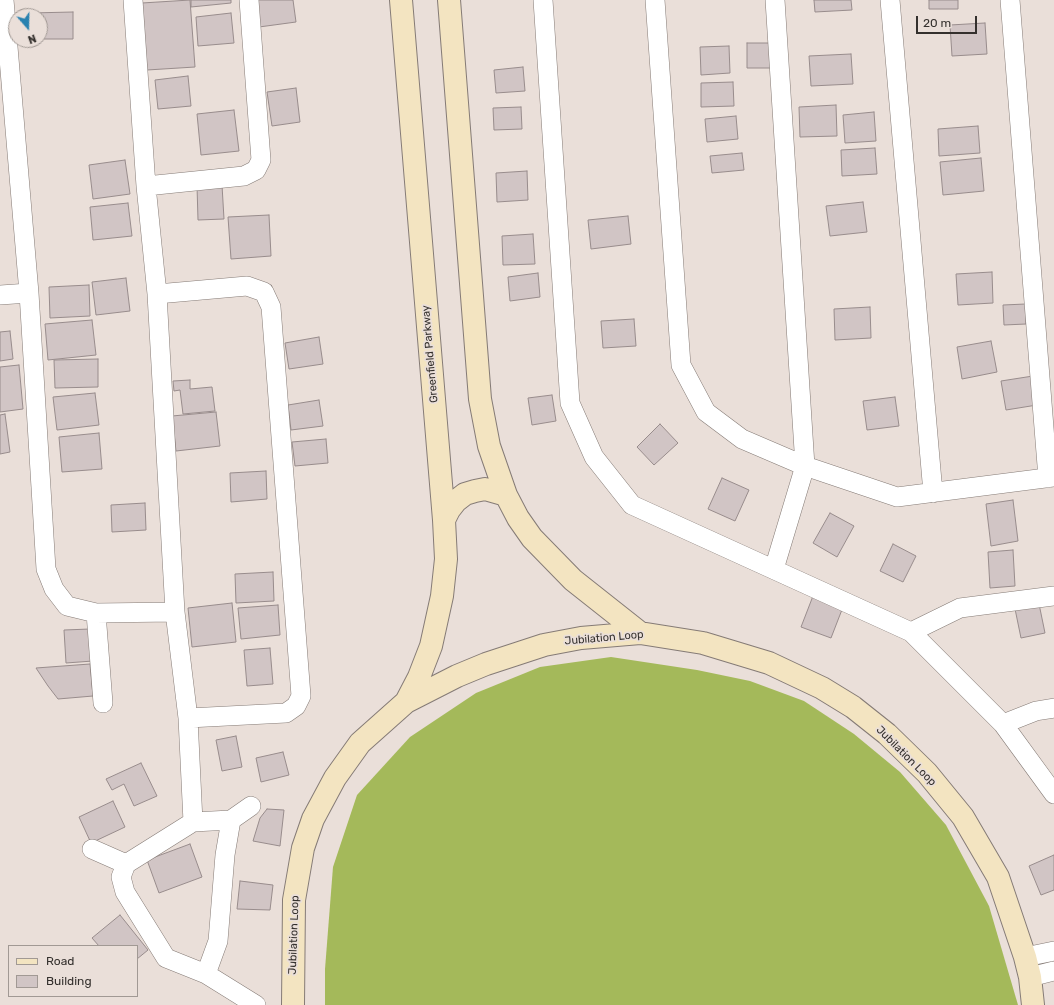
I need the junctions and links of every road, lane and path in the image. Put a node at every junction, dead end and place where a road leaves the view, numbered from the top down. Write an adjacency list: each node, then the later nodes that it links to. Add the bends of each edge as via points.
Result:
1 (4, 0): 12 (street)
2 (132, 0): 11 (street)
3 (249, 0): 11 (street, via 261,160 256,170 244,176)
4 (401, 0): 19 (main road, Greenfield Parkway)
5 (449, 0): 18 (main road, via 480,399 489,446)
6 (543, 0): 20 (street, via 570,403 594,457 632,505)
7 (655, 0): 15 (street, via 681,365 706,412 742,439)
8 (775, 0): 15 (street)
9 (890, 0): 17 (street)
10 (1010, 0): 16 (street)
11 (146, 186): 13 (street)
12 (29, 293): 14 (street); 23 (street, via 46,569 54,589 67,606)
13 (157, 294): 22 (street); 29 (street, via 247,286 264,292 272,307 301,696 296,706 286,713)
14 (0, 295)
15 (805, 466): 17 (street, via 897,497); 20 (street)
16 (1051, 478): 17 (street)
17 (933, 494)
18 (506, 495): 19 (main road, via 485,489 465,494 456,501); 25 (main road, via 518,518 546,554 573,580)
19 (444, 520): 26 (main road, Greenfield Parkway, via 446,558 437,622 425,665)
20 (774, 569): 24 (street)
21 (1054, 596): 24 (street, via 960,608)
22 (175, 612): 23 (street); 29 (street)
23 (96, 613): 27 (street)
24 (911, 632): 30 (street)
25 (640, 633): 26 (main road, Jubilation Loop, via 581,638 538,647 457,676); 38 (main road, Jubilation Loop, via 703,643 769,663 822,688 853,707 887,734 927,774 963,817 998,877)
26 (406, 702): 42 (main road, Jubilation Loop, via 360,743 335,778 313,819 303,848 294,900)
27 (103, 703)
28 (1054, 708): 30 (street, via 1036,711)
29 (188, 718): 34 (street)
30 (1003, 724): 31 (street)
31 (1054, 794)
32 (251, 806): 33 (street)
33 (231, 820): 34 (street); 40 (street, via 225,855 218,941)
34 (193, 822): 36 (street)
35 (92, 849): 36 (street)
36 (126, 864): 40 (street, via 121,877 125,892 166,958)
37 (1054, 951): 38 (street)
38 (1028, 967): 39 (street); 43 (main road, Jubilation Loop)
39 (1054, 971)
40 (206, 974): 41 (street)
41 (256, 1005)
42 (293, 1005)
43 (1033, 1005)

